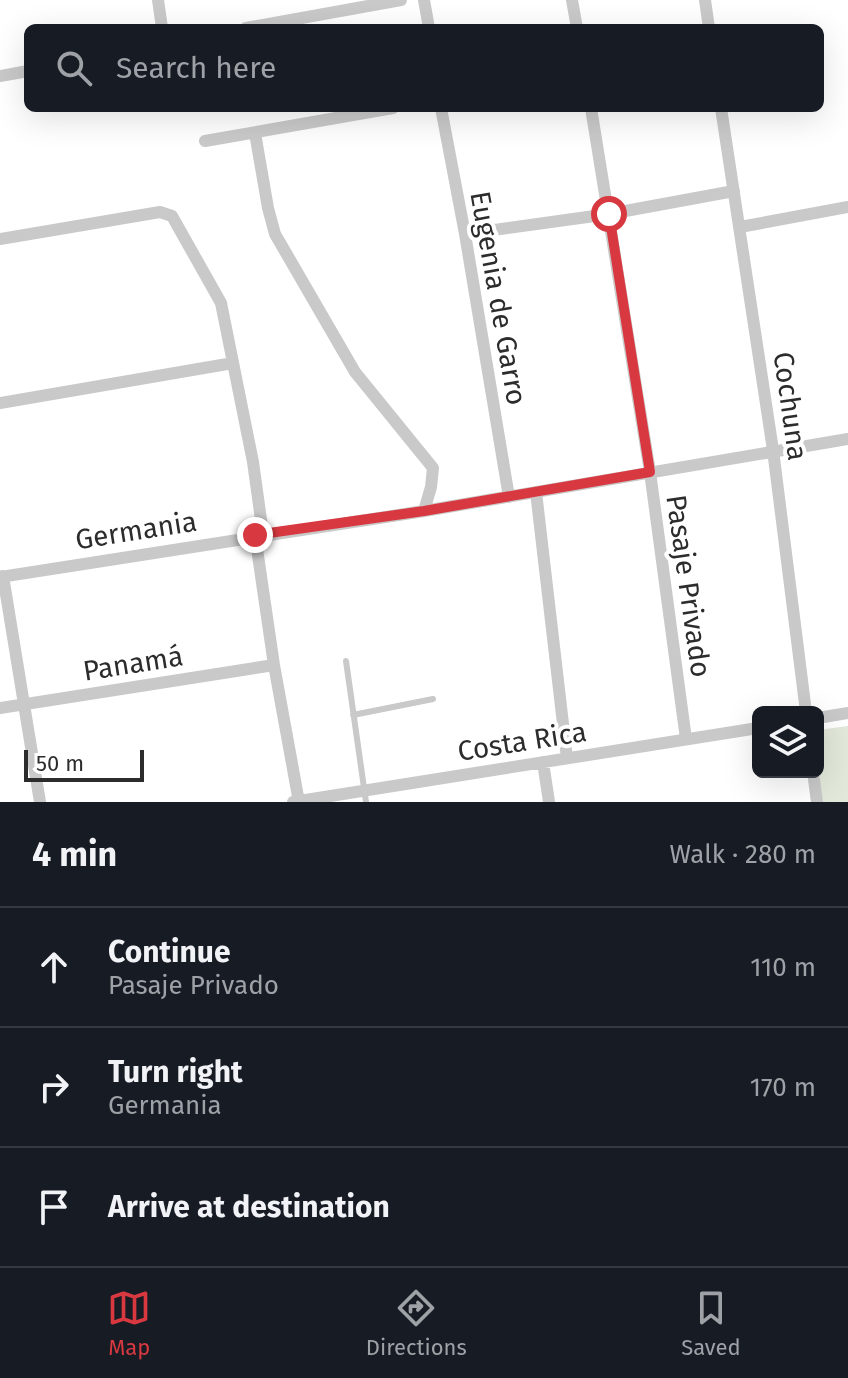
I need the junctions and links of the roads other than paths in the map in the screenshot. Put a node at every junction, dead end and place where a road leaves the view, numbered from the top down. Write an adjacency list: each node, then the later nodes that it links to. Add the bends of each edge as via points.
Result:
1 (158, 0): 6 (street)
2 (401, 0): 7 (street)
3 (424, 0): 8 (street)
4 (572, 0): 9 (street)
5 (705, 0): 10 (street)
6 (161, 24)
7 (268, 24)
8 (428, 24)
9 (576, 24)
10 (708, 24)
11 (24, 72): 12 (street)
12 (0, 76)
13 (371, 112): 17 (street)
14 (442, 112): 23 (street, Eugenia de Garro)
15 (592, 112): 21 (street, Pasaje Privado)
16 (722, 112): 19 (street, Cochuna)
17 (255, 133): 18 (street); 32 (street, via 275,234 355,372 433,468)
18 (205, 141)
19 (734, 191): 21 (street); 22 (street, Cochuna)
20 (848, 207): 22 (street)
21 (609, 214): 23 (street); 29 (street, Pasaje Privado)
22 (740, 227): 28 (street, Cochuna)
23 (465, 234): 31 (street, Eugenia de Garro)
24 (0, 239): 25 (street, via 160,212 172,216 216,292)
25 (233, 363): 26 (street); 33 (street, via 253,462)
26 (0, 403)
27 (848, 439): 28 (street, Germania)
28 (773, 450): 29 (street, Germania); 39 (street, Cochuna)
29 (650, 472): 30 (street, Germania); 45 (street, Pasaje Privado)
30 (536, 492): 31 (street, Germania); 46 (street)
31 (509, 497): 32 (street, Germania)
32 (424, 511): 33 (street, Germania)
33 (259, 534): 34 (street, Germania); 36 (street)
34 (2, 577): 38 (street)
35 (346, 661): 42 (lane)
36 (274, 665): 38 (street, Panamá); 51 (street)
37 (433, 699): 42 (lane)
38 (24, 704): 40 (street, Panamá); 50 (street)
39 (805, 706)
40 (0, 708)
41 (848, 713): 43 (street)
42 (353, 715): 49 (lane)
43 (824, 717)
44 (752, 729): 45 (street, Costa Rica)
45 (686, 739): 46 (street, Costa Rica)
46 (567, 758): 47 (street, Costa Rica)
47 (543, 762): 49 (street, Costa Rica); 52 (street)
48 (814, 778): 53 (street)
49 (365, 796): 51 (street, Costa Rica)
50 (40, 802)
51 (297, 802)
52 (549, 802)
53 (817, 802)

